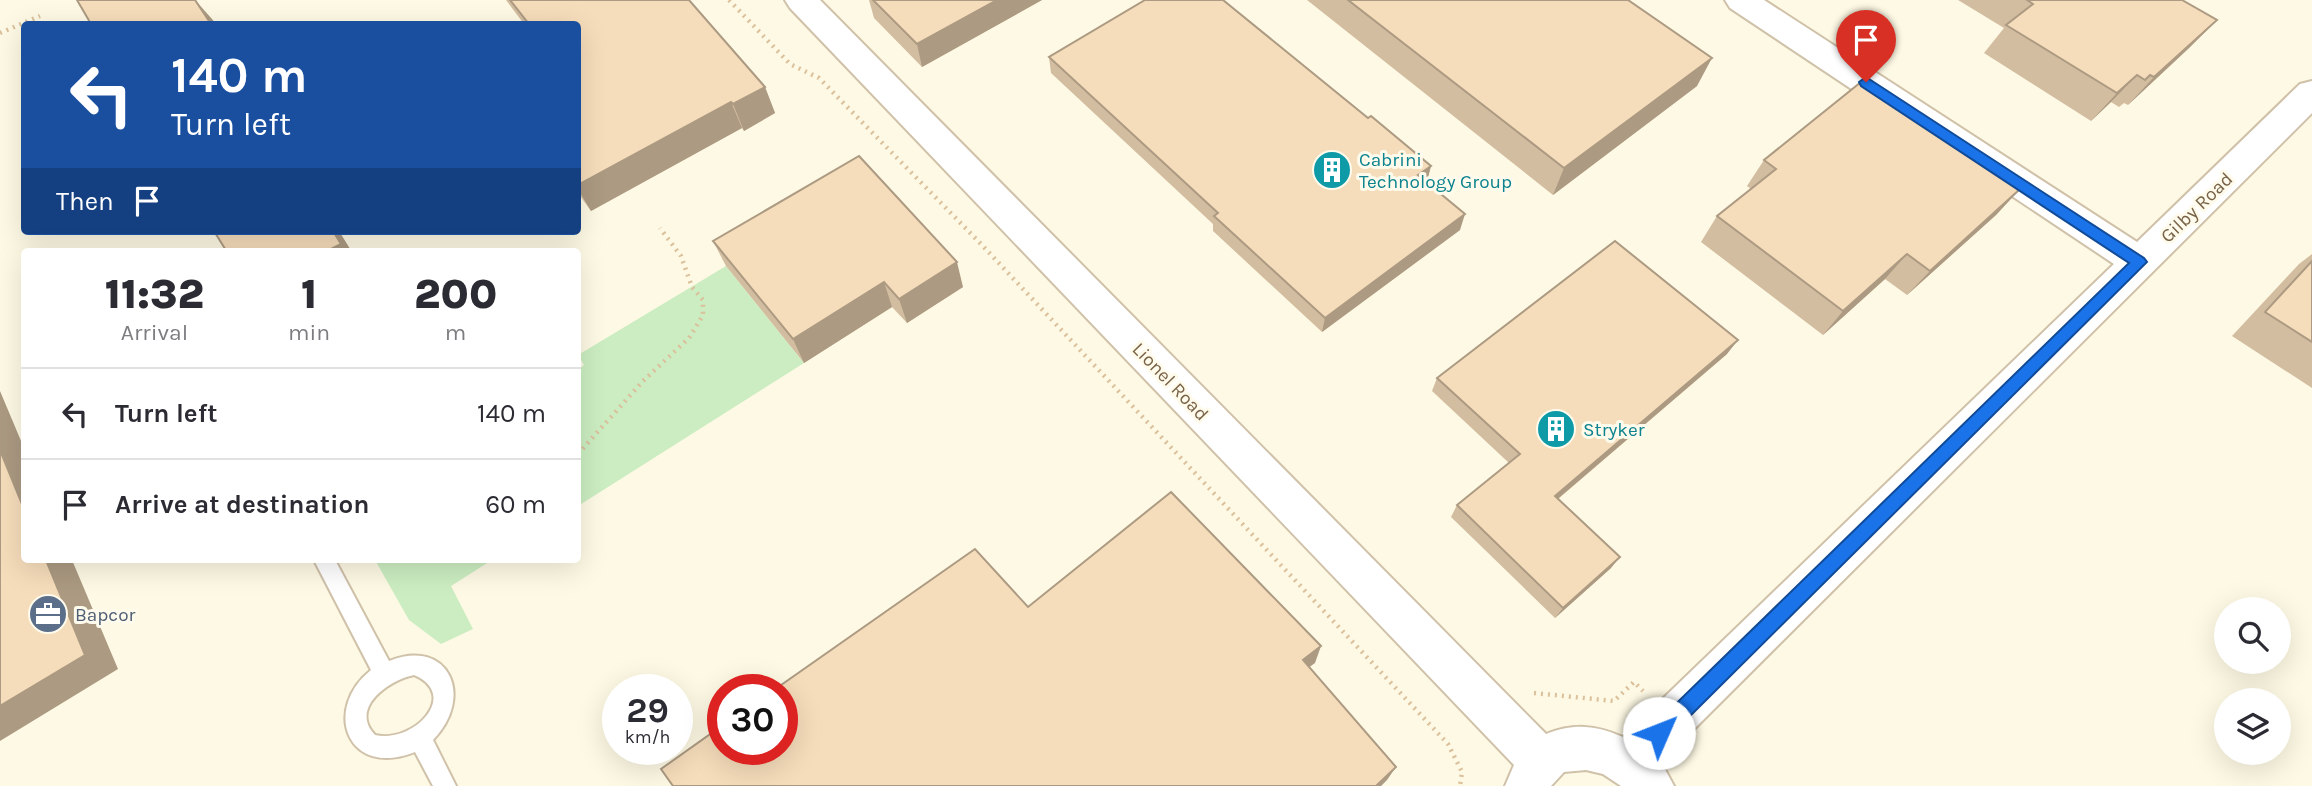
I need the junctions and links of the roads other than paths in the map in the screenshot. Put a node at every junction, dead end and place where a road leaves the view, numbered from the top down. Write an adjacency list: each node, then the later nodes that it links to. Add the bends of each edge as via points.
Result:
1 (801, 0): 8 (street, Lionel Road)
2 (1741, 0): 4 (street)
3 (2312, 93): 4 (street, Gilby Road)
4 (2139, 262): 9 (street, Gilby Road, via 1674,719)
5 (326, 563): 6 (lane)
6 (384, 673): 7 (lane, via 414,664 438,674 445,698 436,720); 7 (lane, via 359,705 357,726 363,739 374,747 389,749)
7 (420, 738): 10 (lane)
8 (1535, 774): 9 (street, via 1560,750 1583,746 1608,751)
9 (1640, 774)
10 (445, 786)

